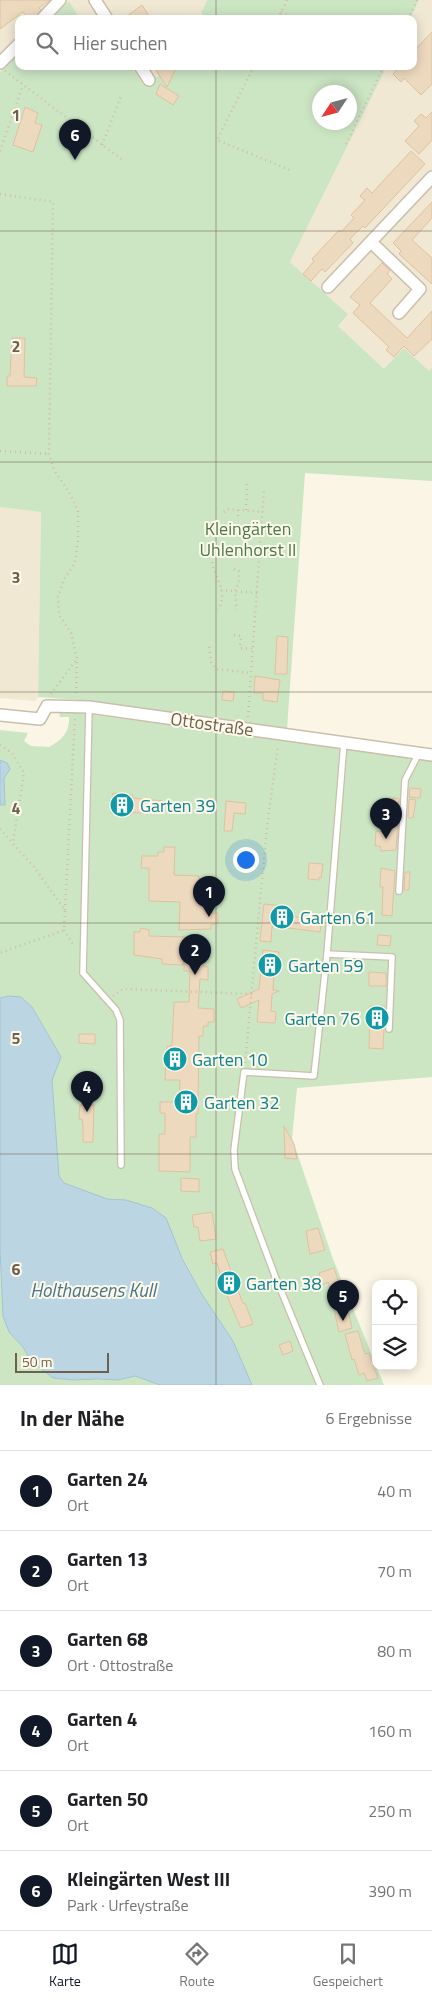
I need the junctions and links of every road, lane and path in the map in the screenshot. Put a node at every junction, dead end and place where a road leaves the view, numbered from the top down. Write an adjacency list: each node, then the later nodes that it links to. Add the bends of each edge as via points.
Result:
1 (60, 0): 6 (street)
2 (95, 0): 7 (street)
3 (287, 0): 5 (path)
4 (416, 0): 10 (path)
5 (281, 12): 8 (path); 9 (path)
6 (46, 15)
7 (104, 15)
8 (280, 15)
9 (287, 15)
10 (410, 15)
11 (15, 48): 12 (street)
12 (0, 64)
13 (0, 68): 18 (path)
14 (143, 70): 17 (street)
15 (252, 70): 24 (path, via 217,140)
16 (382, 70): 20 (path)
17 (149, 80)
18 (23, 85): 21 (path); 22 (path)
19 (122, 94): 21 (path)
20 (346, 144)
21 (102, 145): 23 (path)
22 (0, 151)
23 (124, 161)
24 (290, 170)
25 (432, 177): 27 (street)
26 (0, 194): 31 (path, via 53,202)
27 (371, 242): 28 (street); 29 (street, via 420,290)
28 (328, 287)
29 (398, 313)
30 (0, 451): 31 (path)
31 (48, 454): 49 (path, via 78,511 76,563 64,579 58,597 59,615 71,633)
32 (247, 484): 35 (path)
33 (264, 488): 37 (path)
34 (238, 510): 35 (path); 36 (path, via 227,509); 38 (path)
35 (246, 510): 37 (path)
36 (224, 512)
37 (263, 512): 43 (path)
38 (238, 519)
39 (212, 562): 41 (path)
40 (234, 569): 42 (path, via 239,571)
41 (221, 590): 42 (path); 44 (path)
42 (235, 591): 43 (path); 45 (path)
43 (258, 593): 48 (path)
44 (218, 610)
45 (236, 610)
46 (234, 635): 48 (path, via 241,636 240,648)
47 (209, 647): 50 (path, via 211,662 216,669)
48 (253, 649): 50 (path)
49 (77, 659): 51 (path, via 48,698); 53 (path)
50 (252, 672): 55 (path)
51 (47, 706): 53 (street, Ottostraße); 54 (street, via 40,719)
52 (89, 706): 53 (street, Ottostraße); 55 (street, Ottostraße); 68 (lane)
53 (75, 707): 64 (path)
54 (0, 715)
55 (248, 729): 56 (street, Ottostraße)
56 (280, 733): 57 (street, Ottostraße); 69 (path, via 267,827)
57 (344, 742): 59 (street, Ottostraße); 67 (lane)
58 (0, 745): 62 (path, via 12,753 24,772)
59 (419, 753): 60 (street, Ottostraße); 63 (lane, via 405,780)
60 (432, 755)
61 (0, 829): 62 (path)
62 (12, 843): 64 (path)
63 (399, 891)
64 (65, 910): 65 (path)
65 (64, 930): 66 (path); 68 (path)
66 (0, 952)
67 (327, 954): 71 (lane, via 392,957); 72 (lane, via 314,1076)
68 (82, 957): 70 (lane, via 83,972)
69 (252, 994): 70 (path, via 123,989); 72 (path)
70 (107, 1000): 73 (lane, via 120,1020)
71 (388, 1029)
72 (244, 1072): 74 (lane, via 234,1150 235,1168)
73 (121, 1165)
74 (320, 1385)

